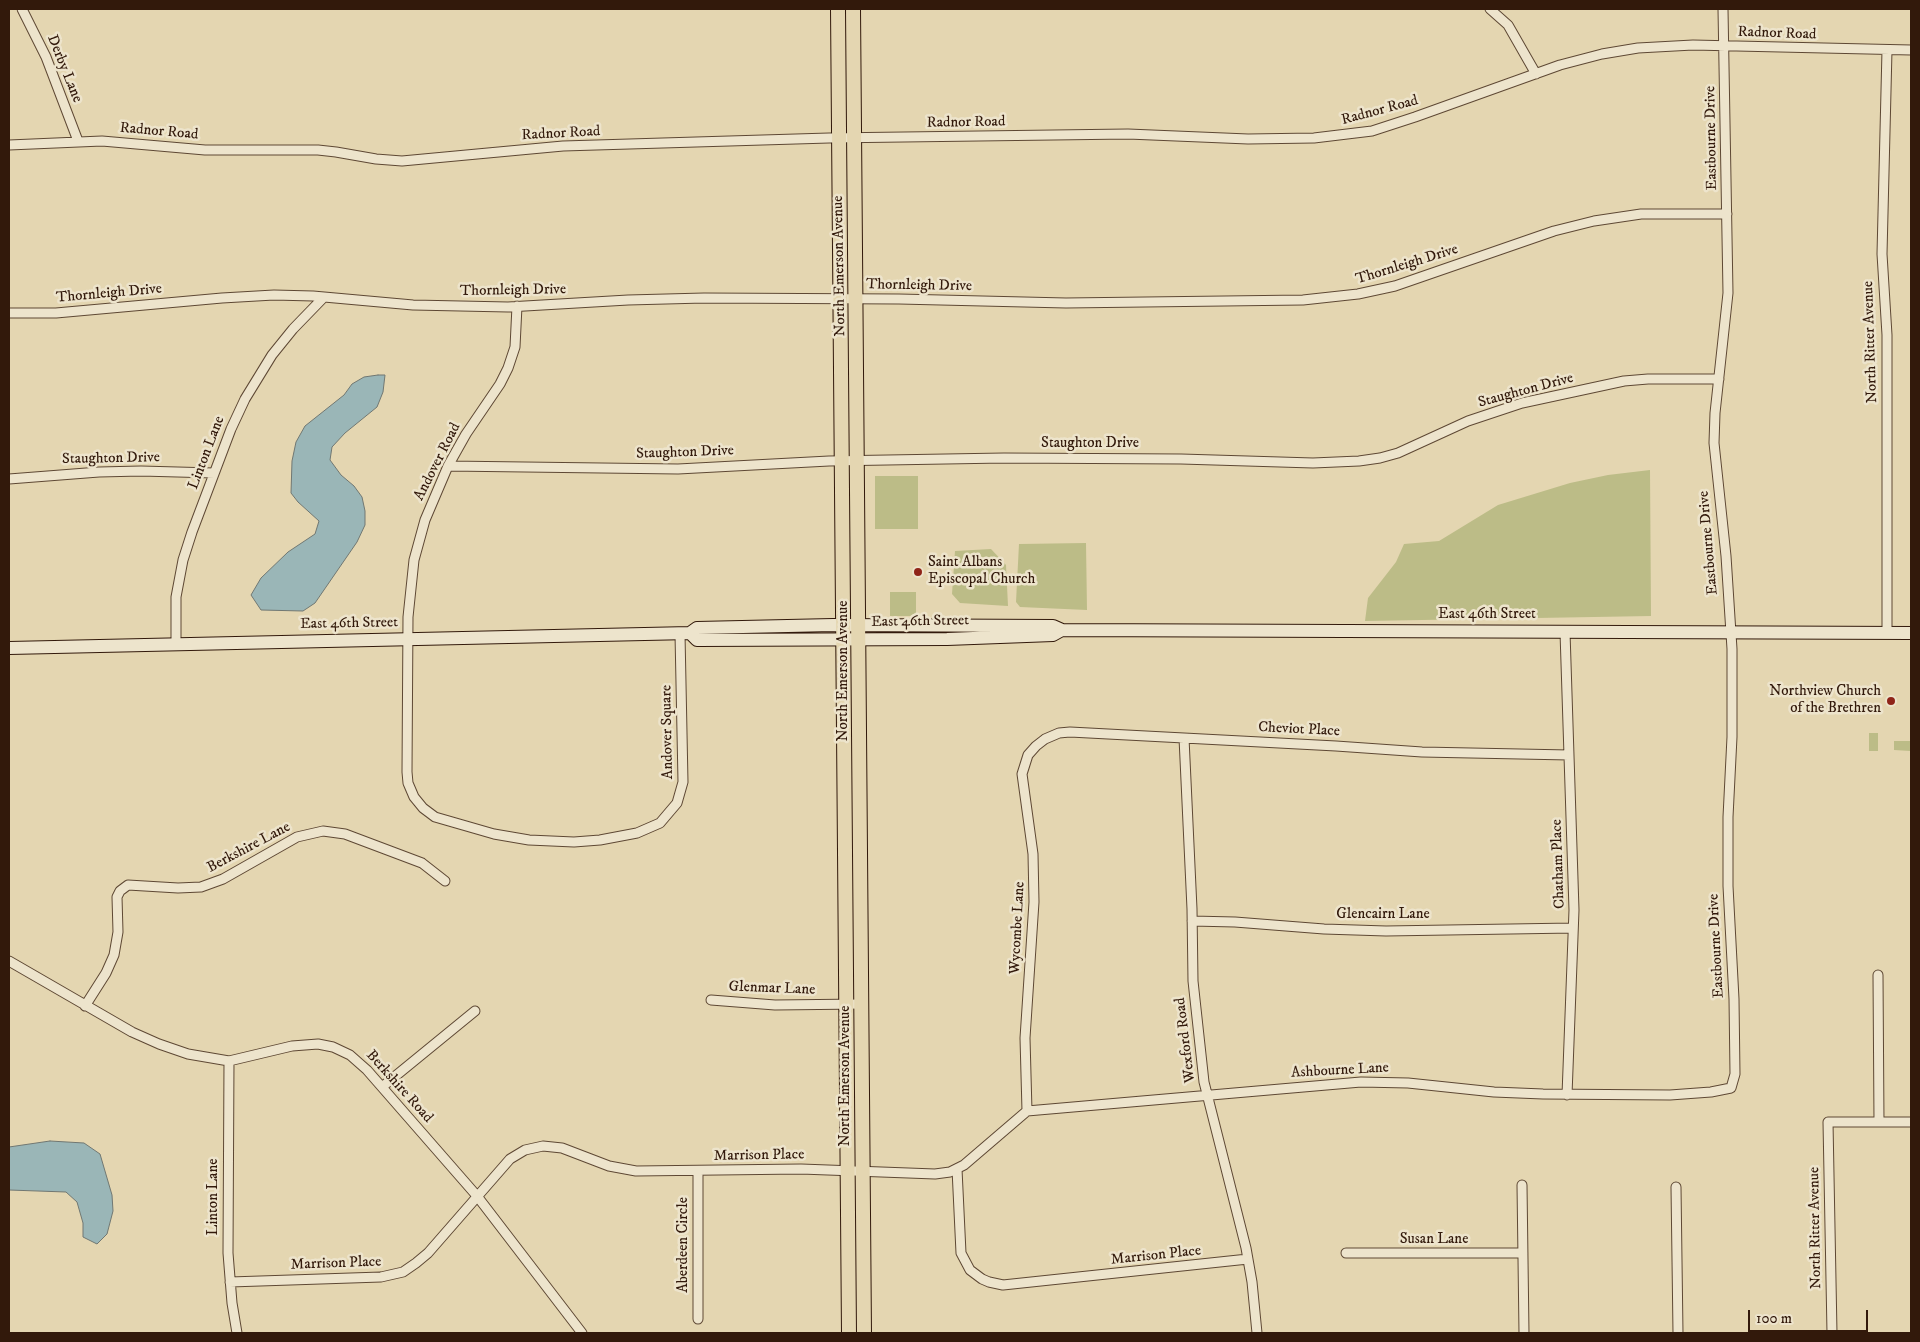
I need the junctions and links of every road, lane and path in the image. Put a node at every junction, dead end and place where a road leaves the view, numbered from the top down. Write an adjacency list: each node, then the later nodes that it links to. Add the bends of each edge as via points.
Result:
1 (22, 9): 12 (street, Derby Lane, via 46,57)
2 (838, 9): 10 (main road, North Emerson Avenue)
3 (854, 9): 11 (main road, North Emerson Avenue)
4 (1490, 9): 9 (street, via 1508,25)
5 (1723, 9): 6 (street, Eastbourne Drive)
6 (1724, 46): 7 (street, Radnor Road); 9 (street, Radnor Road, via 1638,48 1591,56); 14 (street, Eastbourne Drive)
7 (1887, 50): 8 (street, Radnor Road); 30 (street, North Ritter Avenue, via 1882,254 1887,335)
8 (1911, 50)
9 (1536, 74): 11 (street, Radnor Road, via 1395,124 1340,136 1263,139 1128,134)
10 (840, 138): 11 (street, Radnor Road); 12 (street, Radnor Road, via 536,148 402,161 318,150 205,150); 16 (main road, North Emerson Avenue)
11 (855, 138): 17 (main road, North Emerson Avenue)
12 (78, 141): 13 (street, Radnor Road)
13 (9, 145)
14 (1727, 214): 17 (street, Thornleigh Drive, via 1652,214 1594,221 1554,231 1395,286 1336,298 1066,303); 20 (street, Eastbourne Drive, via 1728,300)
15 (324, 298): 18 (street, Thornleigh Drive, via 412,305); 19 (street, Thornleigh Drive, via 244,296 56,313); 24 (street, Linton Lane, via 284,340 260,374 237,416)
16 (841, 299): 17 (street, Thornleigh Drive); 18 (street, Thornleigh Drive, via 669,299); 22 (main road, North Emerson Avenue)
17 (856, 299): 21 (main road, North Emerson Avenue)
18 (517, 306): 23 (street, Andover Road, via 514,347 506,374 470,426)
19 (9, 313)
20 (1719, 379): 21 (street, Staughton Drive, via 1624,381 1522,403 1468,421 1398,453 1359,461); 29 (street, Eastbourne Drive, via 1714,443)
21 (858, 460): 22 (street, Staughton Drive); 27 (main road, North Emerson Avenue)
22 (843, 461): 23 (street, Staughton Drive, via 678,469); 26 (main road, North Emerson Avenue)
23 (448, 466): 33 (street, Andover Road, via 416,550 409,594)
24 (214, 474): 25 (street, Staughton Drive, via 99,472); 34 (street, Linton Lane, via 181,568)
25 (9, 479)
26 (844, 632): 27 (main road, East 46th Street); 32 (main road, East 46th Street, via 697,628); 45 (main road, North Emerson Avenue)
27 (860, 632): 28 (main road, East 46th Street, via 962,639 1053,635 1062,630); 46 (main road, North Emerson Avenue)
28 (1565, 632): 29 (main road, East 46th Street); 38 (street, Chatham Place)
29 (1730, 632): 30 (main road, East 46th Street); 50 (street, Eastbourne Drive, via 1732,737 1728,886)
30 (1887, 633): 31 (main road, East 46th Street)
31 (1911, 633)
32 (685, 634): 33 (main road, East 46th Street); 33 (street, Andover Square, via 683,779 678,800 666,818 648,830 615,838 574,842 494,834 435,817 418,803 406,772)
33 (408, 639): 34 (main road, East 46th Street)
34 (176, 644): 35 (main road, East 46th Street)
35 (9, 648)
36 (1184, 738): 37 (street, Cheviot Place, via 1066,732 1048,737); 38 (street, Cheviot Place, via 1422,752); 40 (street, Wexford Road)
37 (1033, 749): 54 (street, Wycombe Lane, via 1022,774 1033,854 1034,902 1025,1038)
38 (1569, 755): 41 (street, Chatham Place)
39 (445, 881): 47 (street, Berkshire Lane, via 422,863 346,834 323,831 298,837 223,879 201,887 128,885 117,897 118,936 114,955)
40 (1192, 921): 41 (street, Glencairn Lane, via 1324,929); 52 (street, Wexford Road, via 1194,992)
41 (1574, 928): 53 (street, Chatham Place)
42 (9, 961): 47 (street, Berkshire Road)
43 (1878, 974): 55 (street)
44 (711, 1000): 45 (street, Glenmar Lane)
45 (847, 1004): 46 (street, Glenmar Lane); 59 (main road, North Emerson Avenue)
46 (862, 1004): 60 (main road, North Emerson Avenue)
47 (85, 1006): 49 (street, Berkshire Road, via 159,1044 188,1054)
48 (475, 1011): 51 (street)
49 (229, 1061): 51 (street, Berkshire Road, via 298,1045 326,1045 350,1055); 67 (street, Linton Lane)
50 (1735, 1074): 53 (street, Ashbourne Lane, via 1731,1088 1711,1092)
51 (382, 1087): 63 (street, Berkshire Road)
52 (1207, 1095): 53 (street, Ashbourne Lane, via 1361,1082); 54 (street, Ashbourne Lane); 66 (street, Wexford Road)
53 (1567, 1095)
54 (1027, 1111): 57 (street)
55 (1879, 1122): 56 (street); 76 (street, North Ritter Avenue, via 1828,1122)
56 (1911, 1122)
57 (957, 1169): 60 (street, Marrison Place, via 935,1174); 66 (street, Marrison Place, via 961,1253 970,1270 989,1282 1004,1285)
58 (698, 1171): 59 (street, Marrison Place); 63 (street, Marrison Place, via 624,1170 562,1148 544,1146 515,1155); 68 (street, Aberdeen Circle)
59 (848, 1171): 60 (street, Marrison Place); 71 (main road, North Emerson Avenue)
60 (863, 1172): 72 (main road, North Emerson Avenue)
61 (1522, 1185): 65 (street)
62 (1676, 1187): 75 (street)
63 (477, 1196): 67 (street, Marrison Place, via 422,1259 396,1275); 70 (street, Berkshire Road)
64 (1346, 1253): 65 (street, Susan Lane)
65 (1522, 1253): 74 (street)
66 (1248, 1259): 73 (street, Wexford Road)
67 (230, 1282): 69 (street, Linton Lane)
68 (698, 1319)
69 (237, 1333)
70 (582, 1333)
71 (849, 1333)
72 (864, 1333)
73 (1257, 1333)
74 (1524, 1333)
75 (1678, 1333)
76 (1832, 1333)

